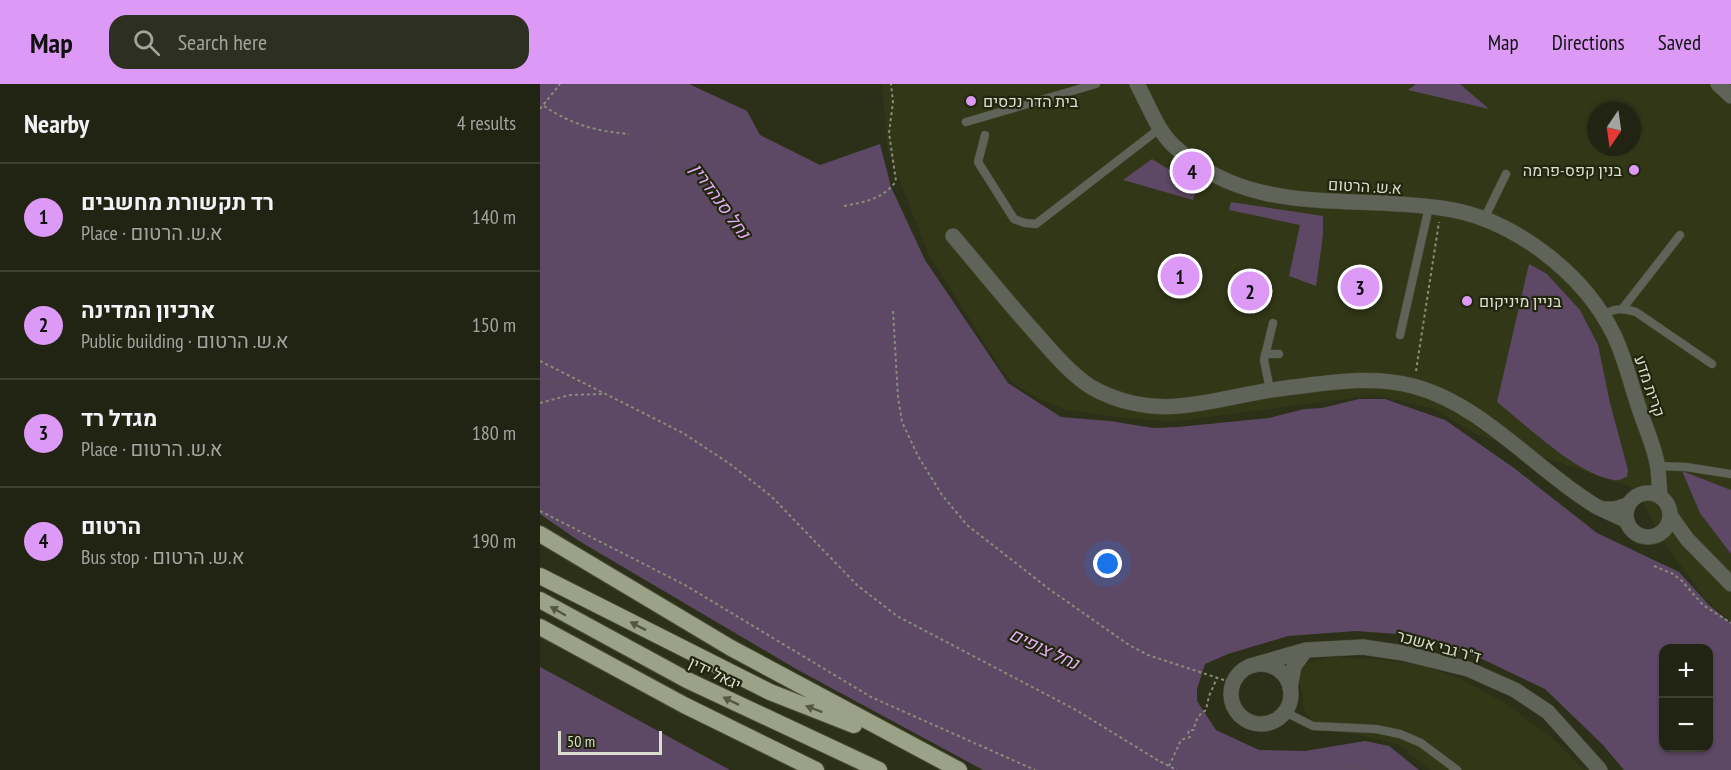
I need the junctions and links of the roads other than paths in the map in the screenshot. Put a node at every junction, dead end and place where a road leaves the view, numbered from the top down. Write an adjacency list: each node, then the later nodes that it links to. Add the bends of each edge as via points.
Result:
1 (1096, 84): 3 (lane)
2 (1137, 84): 4 (street, א.ש. הרטום)
3 (966, 122)
4 (1159, 129): 5 (lane, via 1036,224 1014,219 978,162); 7 (street, א.ש. הרטום, via 1191,161 1236,185 1320,202)
5 (985, 135)
6 (1506, 174): 8 (lane)
7 (1429, 207): 8 (street, א.ש. הרטום); 14 (lane)
8 (1484, 219): 12 (street, א.ש. הרטום, via 1513,232 1554,261 1577,282)
9 (953, 236): 18 (street, via 1072,372 1114,398 1178,406)
10 (1680, 236): 11 (lane)
11 (1623, 308): 12 (lane); 17 (lane, via 1636,312)
12 (1602, 316): 19 (street, קרית מדע, via 1614,336)
13 (1273, 323): 15 (lane)
14 (1400, 335)
15 (1265, 354): 16 (lane); 18 (lane)
16 (1279, 354)
17 (1712, 364)
18 (1270, 390): 22 (street, via 1368,379 1413,386 1459,406 1600,508)
19 (1658, 468): 20 (lane, via 1686,467); 21 (street)
20 (1731, 474)
21 (1653, 494): 22 (street, via 1636,496); 23 (street, via 1669,506)
22 (1628, 513): 24 (street, via 1634,532 1653,536)
23 (1671, 515): 24 (street); 26 (street)
24 (1663, 531): 26 (street)
25 (540, 534): 35 (highway, via 731,648)
26 (1687, 539): 28 (street)
27 (540, 576): 35 (highway, one-way to 27, via 770,692)
28 (1731, 584)
29 (540, 600): 37 (highway, יגאל ידין, one-way to 29, via 687,680)
30 (540, 627): 36 (highway, via 684,705)
31 (1306, 650): 32 (street, ד"ר גבי אשכר); 33 (street, via 1294,666); 40 (street, ד"ר גבי אשכר, via 1363,647 1403,652 1468,669 1515,690 1548,712)
32 (1254, 665): 33 (street, via 1263,664 1281,672); 34 (street, via 1233,683 1232,702 1242,718 1251,723 1270,723)
33 (1290, 688): 34 (street)
34 (1286, 712): 39 (lane, via 1313,726 1400,734 1421,743)
35 (927, 753): 38 (highway)
36 (816, 770)
37 (879, 770)
38 (959, 770)
39 (1457, 770)
40 (1600, 770)

